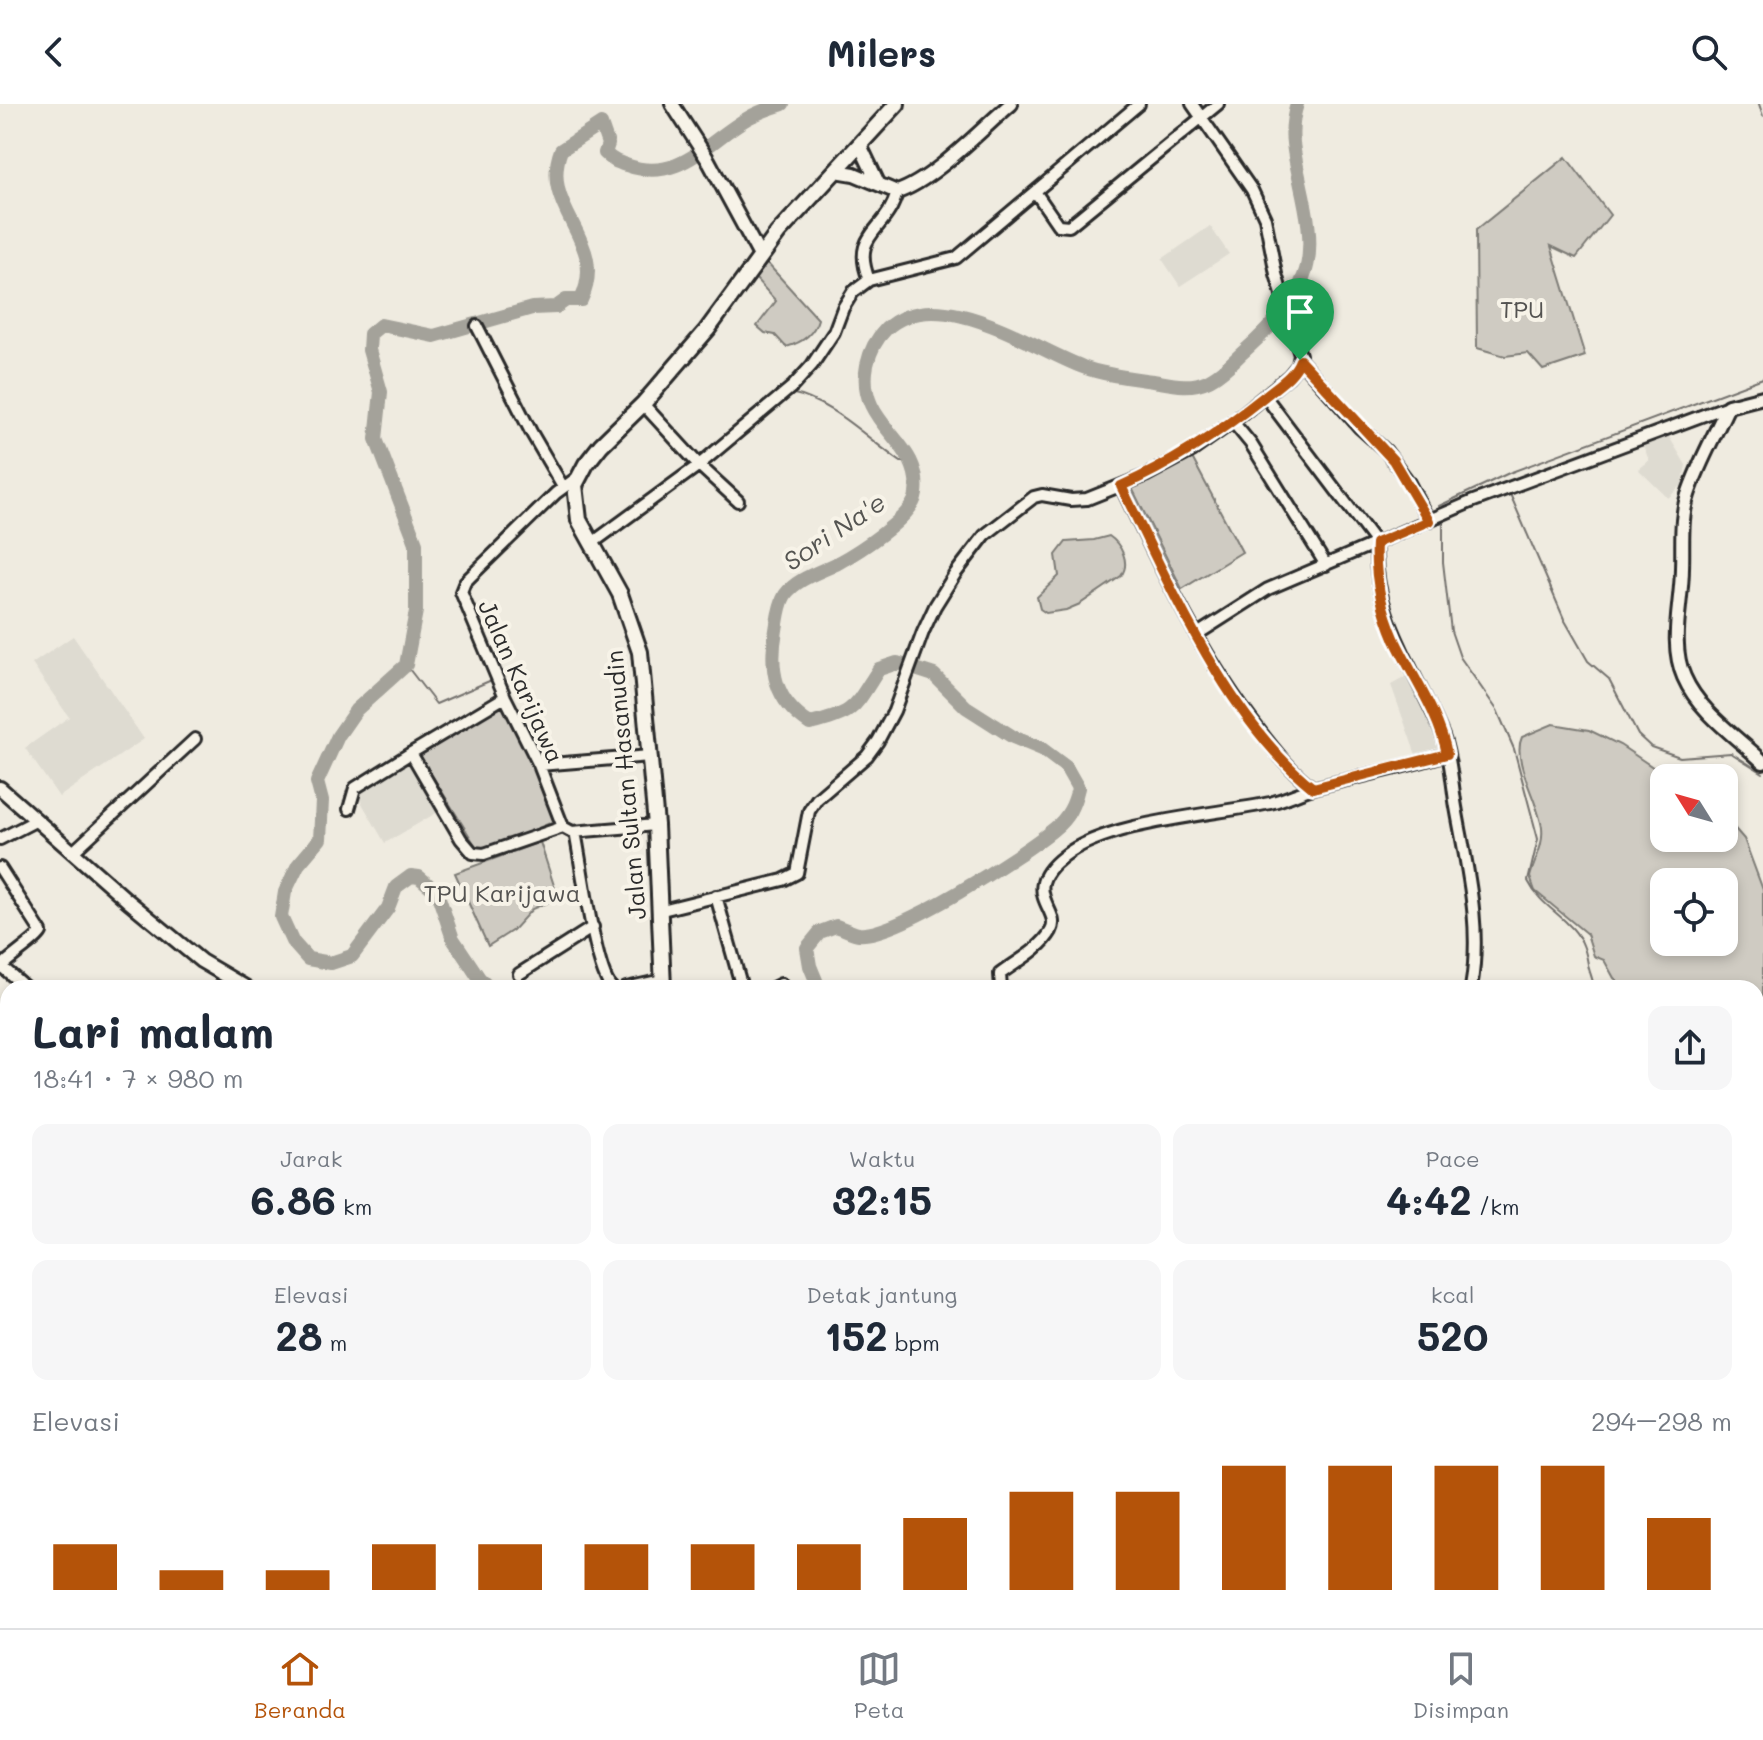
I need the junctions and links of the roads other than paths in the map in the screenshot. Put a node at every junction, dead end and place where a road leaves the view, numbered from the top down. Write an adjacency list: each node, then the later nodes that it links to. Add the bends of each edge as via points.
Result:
1 (672, 104): 13 (main road)
2 (897, 104): 8 (highway, Jalan Sultan Hasanudin)
3 (1011, 104): 11 (main road, via 918,183)
4 (1139, 104): 12 (street)
5 (1192, 104): 7 (street)
6 (1218, 104): 7 (street)
7 (1201, 118): 12 (street, via 1069,226 1058,225); 18 (street, via 1258,202)
8 (860, 145): 9 (highway, Jalan Sultan Hasanudin); 10 (main road)
9 (836, 171): 10 (main road); 14 (highway, Jalan Sultan Hasanudin)
10 (878, 183): 11 (main road)
11 (897, 192): 16 (street, via 863,249)
12 (1036, 193): 16 (street, via 956,258)
13 (750, 232): 14 (main road); 15 (main road)
14 (778, 233): 15 (highway, Jalan Sultan Hasanudin)
15 (760, 256): 21 (highway, Jalan Sultan Hasanudin, via 707,330)
16 (869, 280): 24 (street, via 853,292 834,332 793,386)
17 (477, 326): 27 (street)
18 (1300, 360): 19 (street); 30 (street, via 1393,460)
19 (1265, 396): 23 (street); 31 (street)
20 (1763, 397): 22 (main road)
21 (643, 404): 24 (street); 25 (highway, Jalan Sultan Hasanudin, via 601,445)
22 (1728, 406): 30 (street); 40 (main road, via 1685,504 1677,618 1680,663 1701,704)
23 (1233, 422): 26 (street, via 1192,451); 33 (street)
24 (699, 465): 29 (street); 32 (street)
25 (578, 477): 27 (street); 28 (highway, Jalan Sultan Hasanudin)
26 (1121, 486): 34 (street); 52 (street, via 1080,501 1042,495 1020,506 977,544 923,632 894,711 873,748 809,811 797,873)
27 (559, 490): 28 (street); 35 (street, Jalan Karijawa, via 461,589)
28 (575, 500): 32 (highway, Jalan Sultan Hasanudin)
29 (738, 501)
30 (1429, 521): 31 (street)
31 (1376, 543): 33 (street); 38 (street, via 1376,578 1395,640)
32 (591, 544): 39 (highway, Jalan Sultan Hasanudin, via 620,594 640,652)
33 (1326, 565): 34 (street, via 1268,589)
34 (1196, 635): 43 (street, via 1242,709)
35 (505, 697): 37 (street); 41 (street, Jalan Karijawa)
36 (195, 739): 50 (street)
37 (411, 753): 44 (street, via 355,788); 47 (street, via 473,853 484,854)
38 (1447, 754): 43 (street); 63 (street, via 1475,918)
39 (650, 756): 41 (street); 46 (highway, Jalan Sultan Hasanudin)
40 (1763, 762)
41 (539, 765): 47 (street, Jalan Karijawa)
42 (0, 788): 45 (main road)
43 (1313, 788): 62 (street, via 1270,803 1133,828 1063,856 1042,890 1053,928 1000,974)
44 (349, 809)
45 (37, 820): 49 (street); 50 (main road)
46 (656, 825): 48 (street); 53 (highway, Jalan Sultan Hasanudin)
47 (563, 827): 48 (street)
48 (575, 832): 54 (street)
49 (0, 839)
50 (74, 851): 58 (main road, via 201,961)
51 (0, 868): 55 (street, via 41,932)
52 (716, 896): 53 (street); 61 (street)
53 (658, 911): 60 (highway, Jalan Sultan Hasanudin)
54 (593, 927): 56 (street); 59 (street)
55 (1, 965): 57 (street)
56 (519, 974)
57 (17, 980)
58 (233, 980)
59 (607, 980)
60 (663, 980)
61 (740, 980)
62 (1000, 980)
63 (1472, 980)

